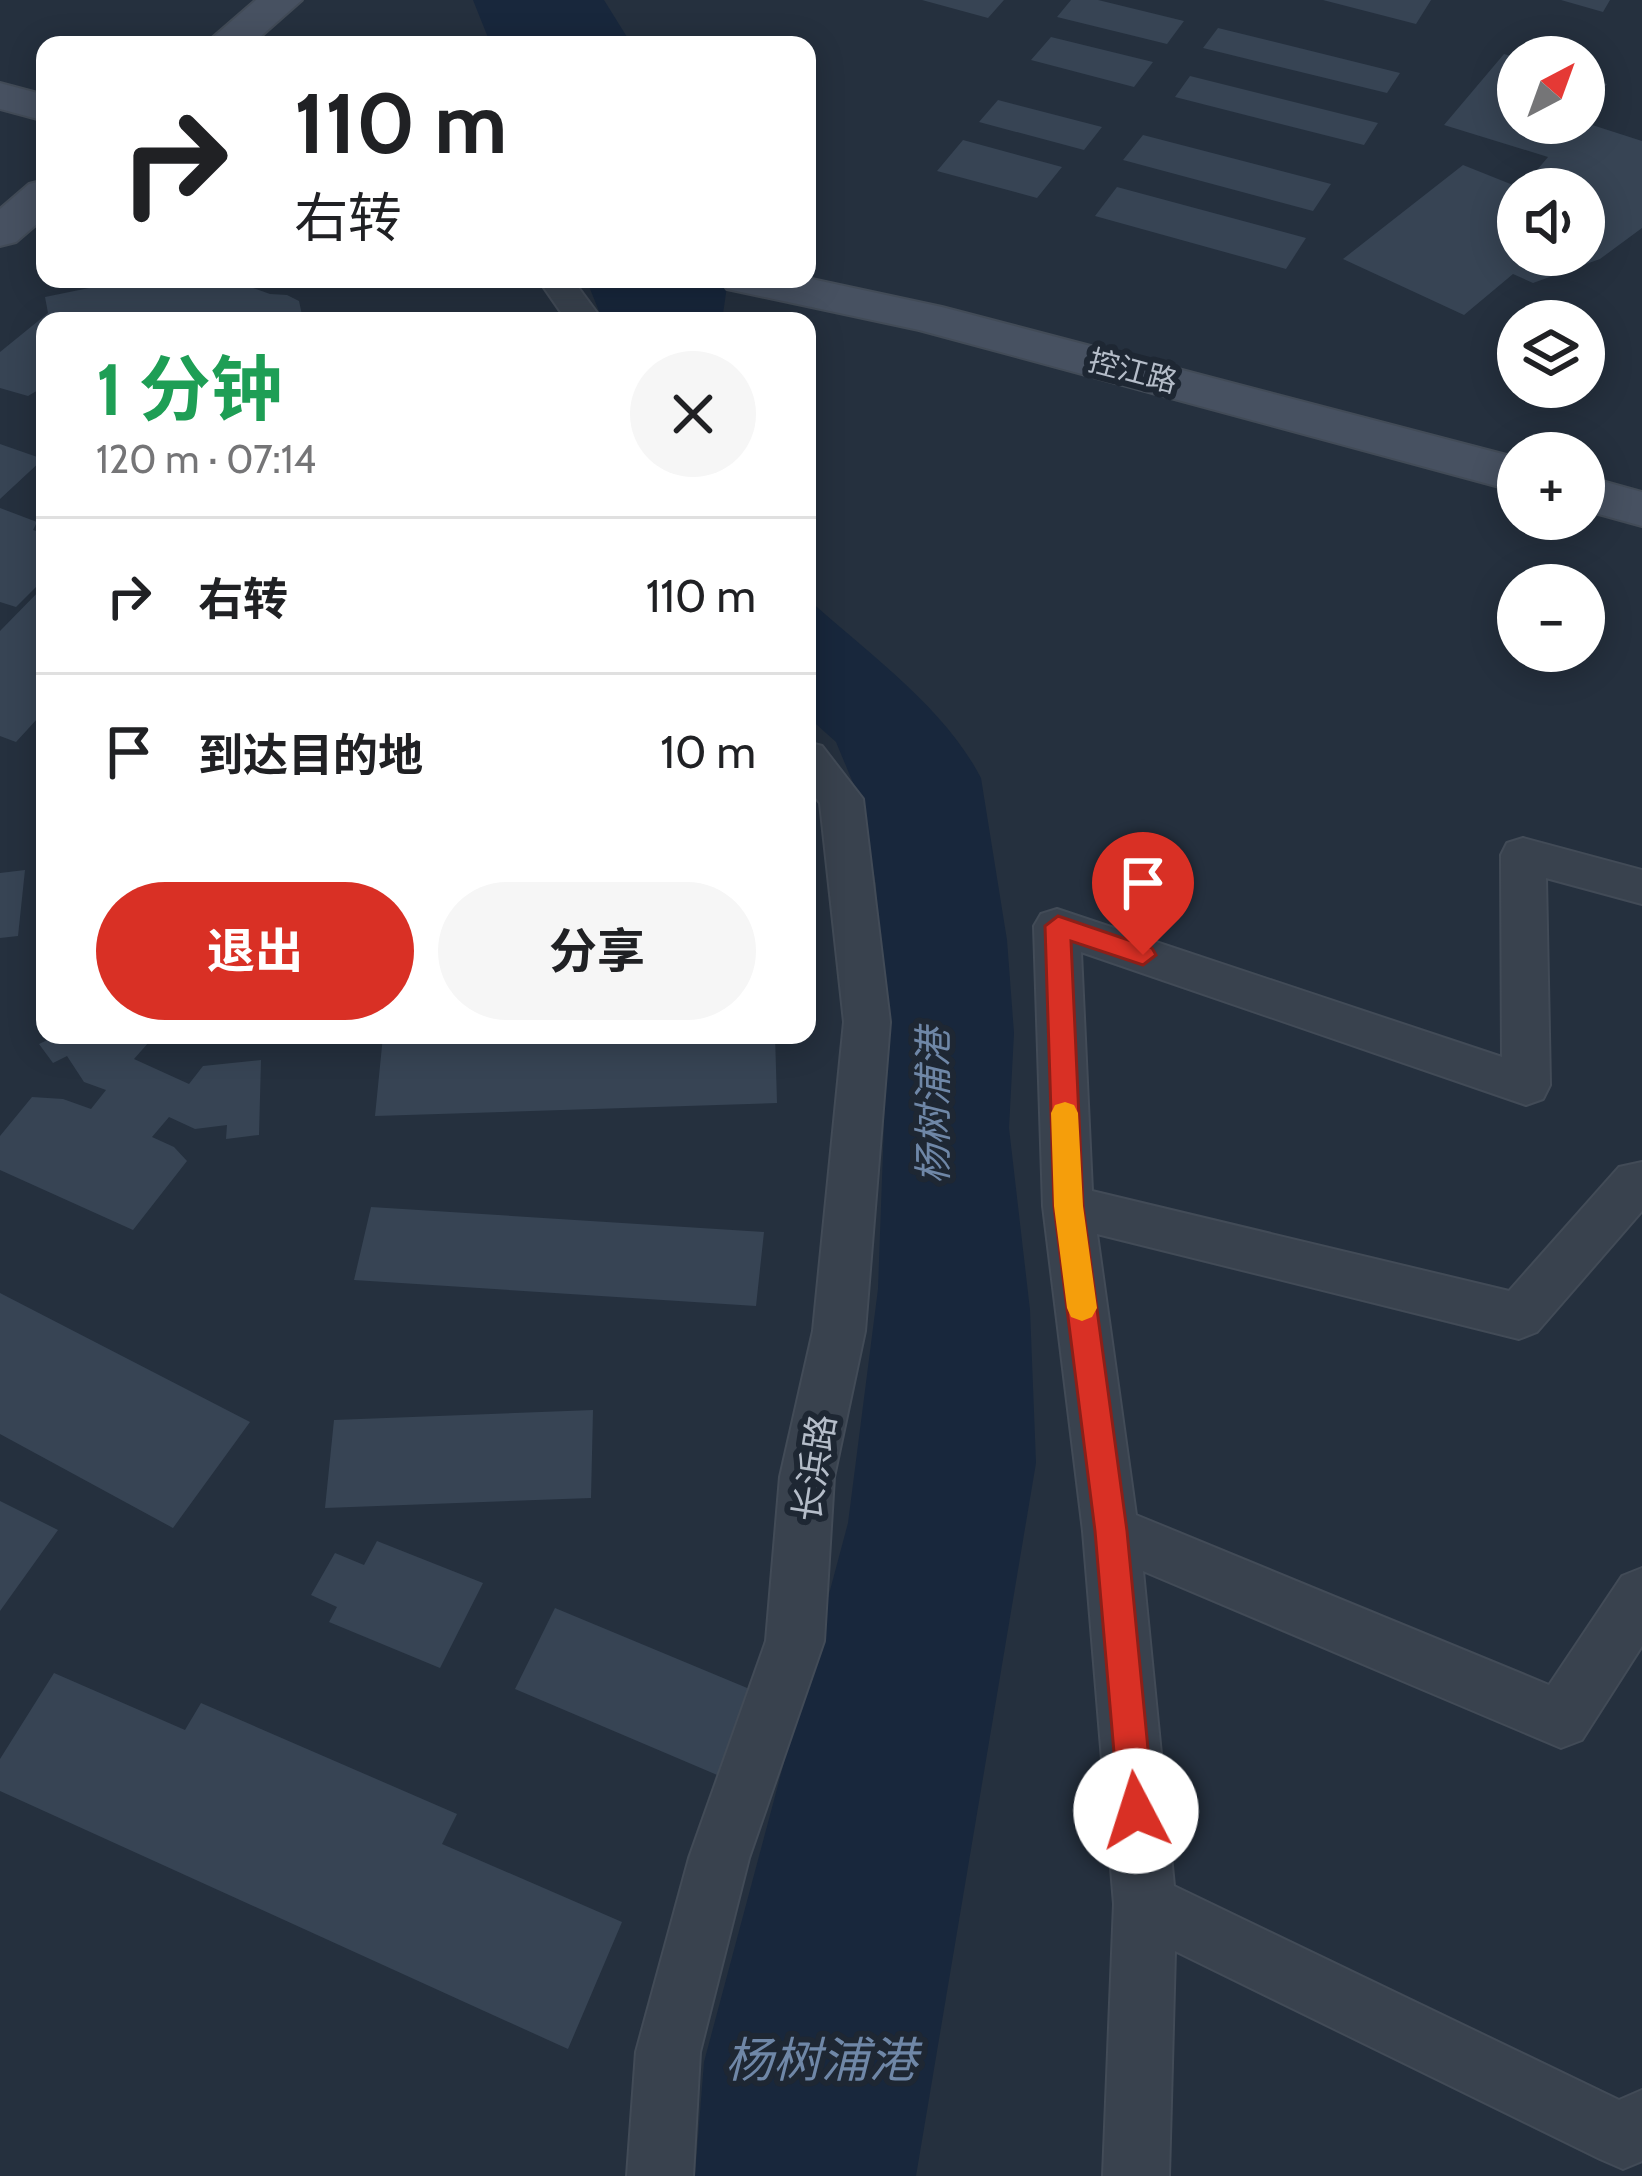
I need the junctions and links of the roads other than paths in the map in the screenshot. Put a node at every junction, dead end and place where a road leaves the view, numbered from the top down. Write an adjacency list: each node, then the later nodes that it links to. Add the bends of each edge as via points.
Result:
1 (282, 0): 2 (main road)
2 (236, 36)
3 (36, 202): 4 (main road)
4 (0, 232)
5 (787, 288): 6 (main road, 控江路, via 926,317)
6 (1497, 470)
7 (1605, 499): 8 (main road)
8 (1642, 509)
9 (816, 768): 17 (street, 长浜路, via 841,799 867,1022 839,1331 807,1477 795,1641 719,1858 668,2052)
10 (1642, 887): 12 (street, via 1523,855 1526,1085 1058,926)
11 (1642, 1183): 12 (street, via 1519,1316)
12 (1069, 1206): 13 (street)
13 (1111, 1531): 14 (street, via 1561,1718); 15 (street)
14 (1642, 1595)
15 (1145, 1904): 16 (street, via 1623,2136); 18 (street)
16 (1642, 2123)
17 (660, 2176)
18 (1136, 2176)

